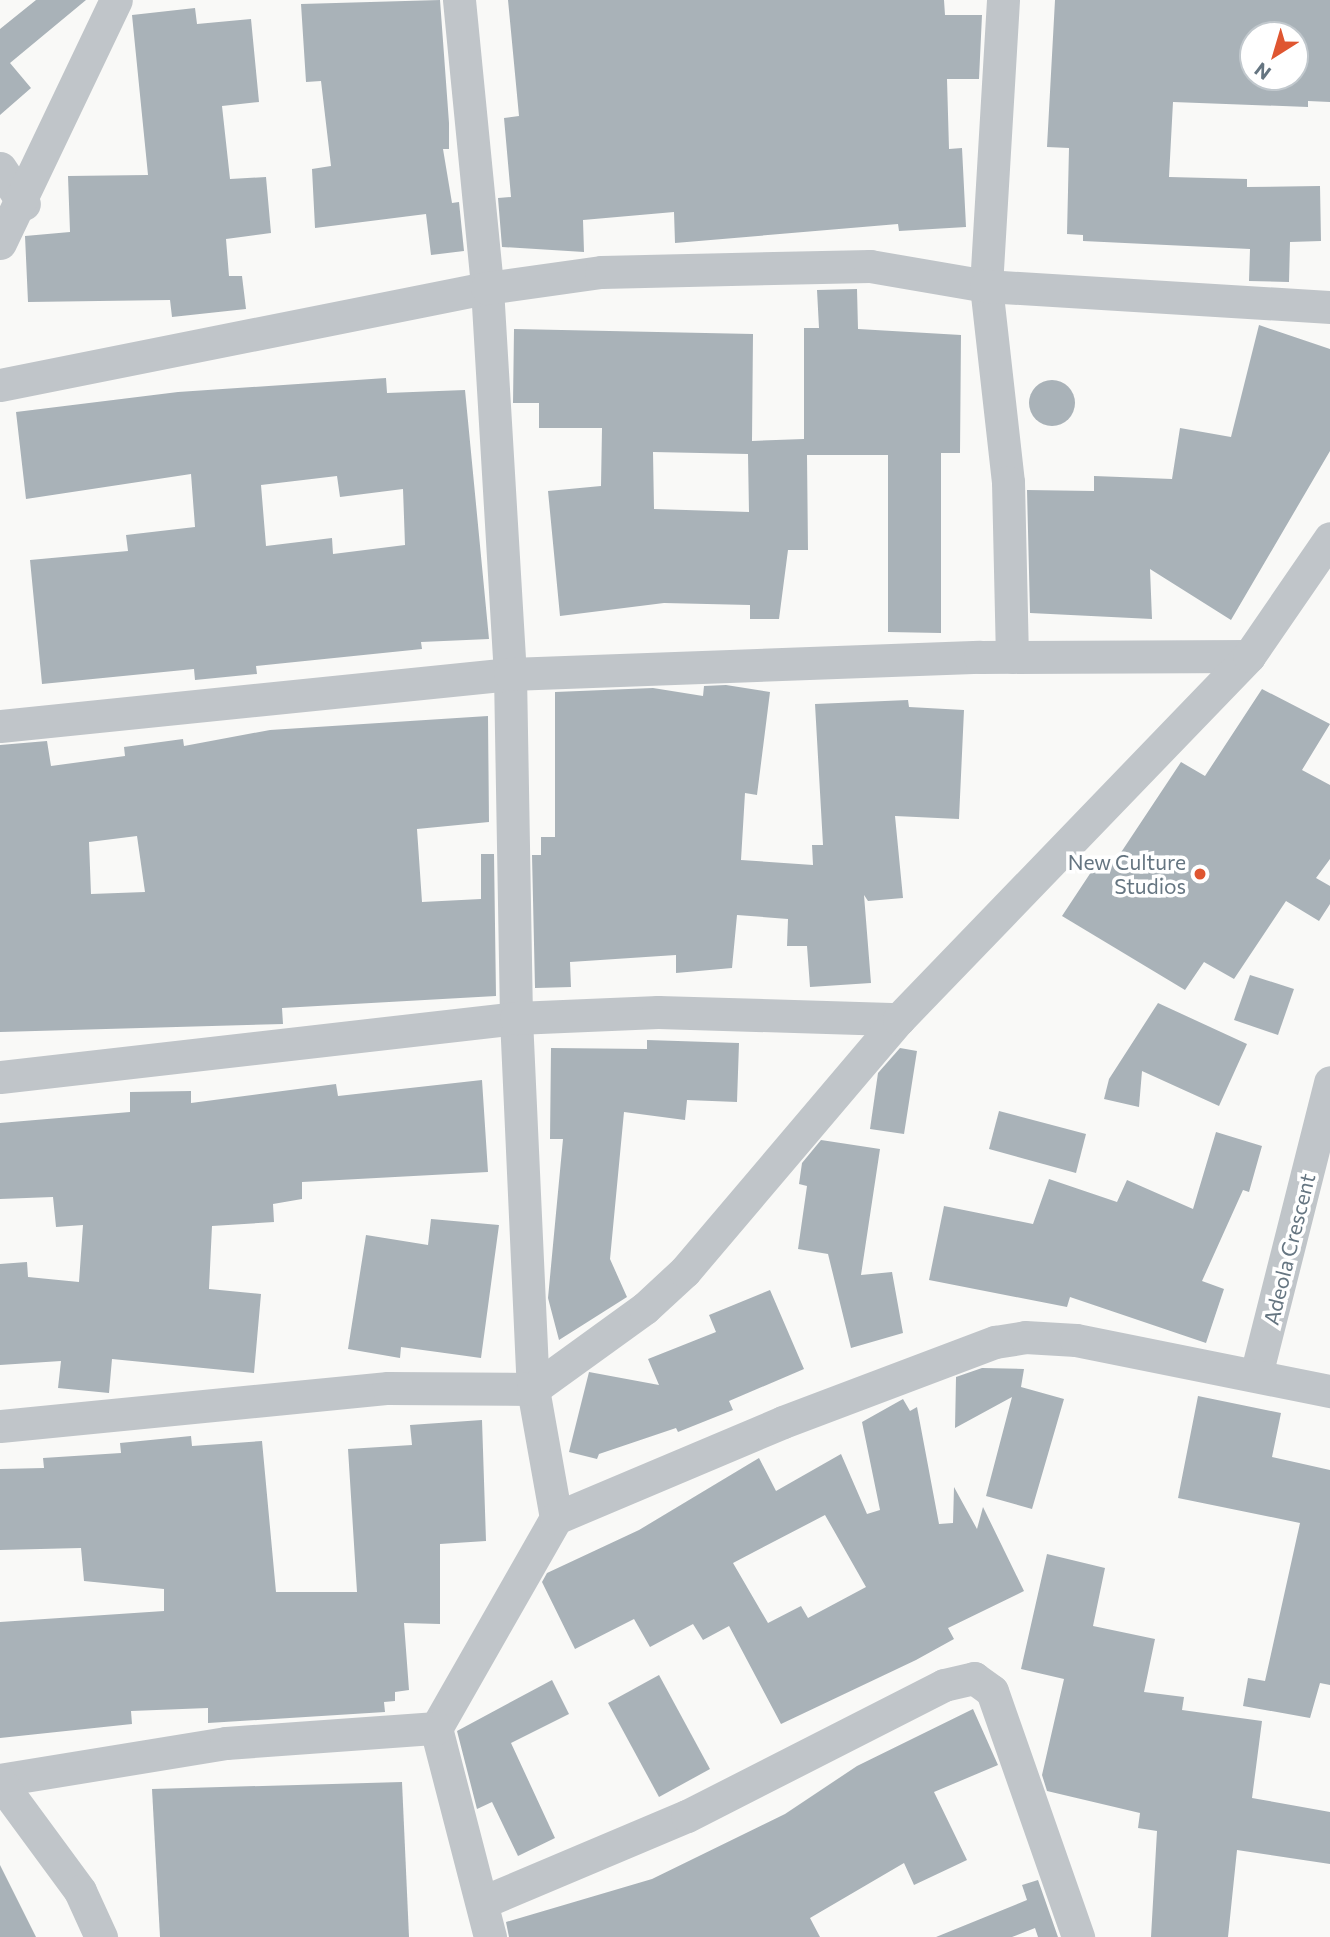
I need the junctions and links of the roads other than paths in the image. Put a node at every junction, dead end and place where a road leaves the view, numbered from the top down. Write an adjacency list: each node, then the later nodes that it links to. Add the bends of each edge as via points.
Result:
1 (116, 0): 5 (street)
2 (459, 0): 8 (street)
3 (1003, 0): 7 (street)
4 (0, 168): 5 (street)
5 (24, 204): 6 (street)
6 (0, 243)
7 (986, 286): 8 (street, via 870,266 744,265 601,272); 9 (street); 13 (street, via 1008,482)
8 (487, 288): 10 (street); 14 (street)
9 (1330, 307)
10 (0, 385)
11 (1329, 541): 12 (street)
12 (1250, 656): 13 (street); 17 (street)
13 (1012, 657): 14 (street)
14 (510, 674): 15 (street); 16 (street)
15 (0, 726)
16 (516, 1018): 17 (street, via 658,1012); 18 (street); 21 (street)
17 (899, 1019): 21 (street, via 685,1271 645,1308)
18 (0, 1077)
19 (1330, 1082): 20 (street, Adeola Crescent)
20 (1256, 1375): 22 (street); 24 (street, via 1076,1340 1025,1336 995,1342 783,1422)
21 (533, 1389): 23 (street, via 374,1389); 24 (street)
22 (1330, 1391)
23 (0, 1426)
24 (556, 1518): 25 (street)
25 (436, 1728): 26 (street, via 226,1742); 27 (street)
26 (0, 1781): 28 (street, via 80,1891)
27 (483, 1902): 29 (street); 30 (street, via 687,1816 944,1685 974,1678 992,1691)
28 (101, 1937)
29 (491, 1937)
30 (1078, 1937)

